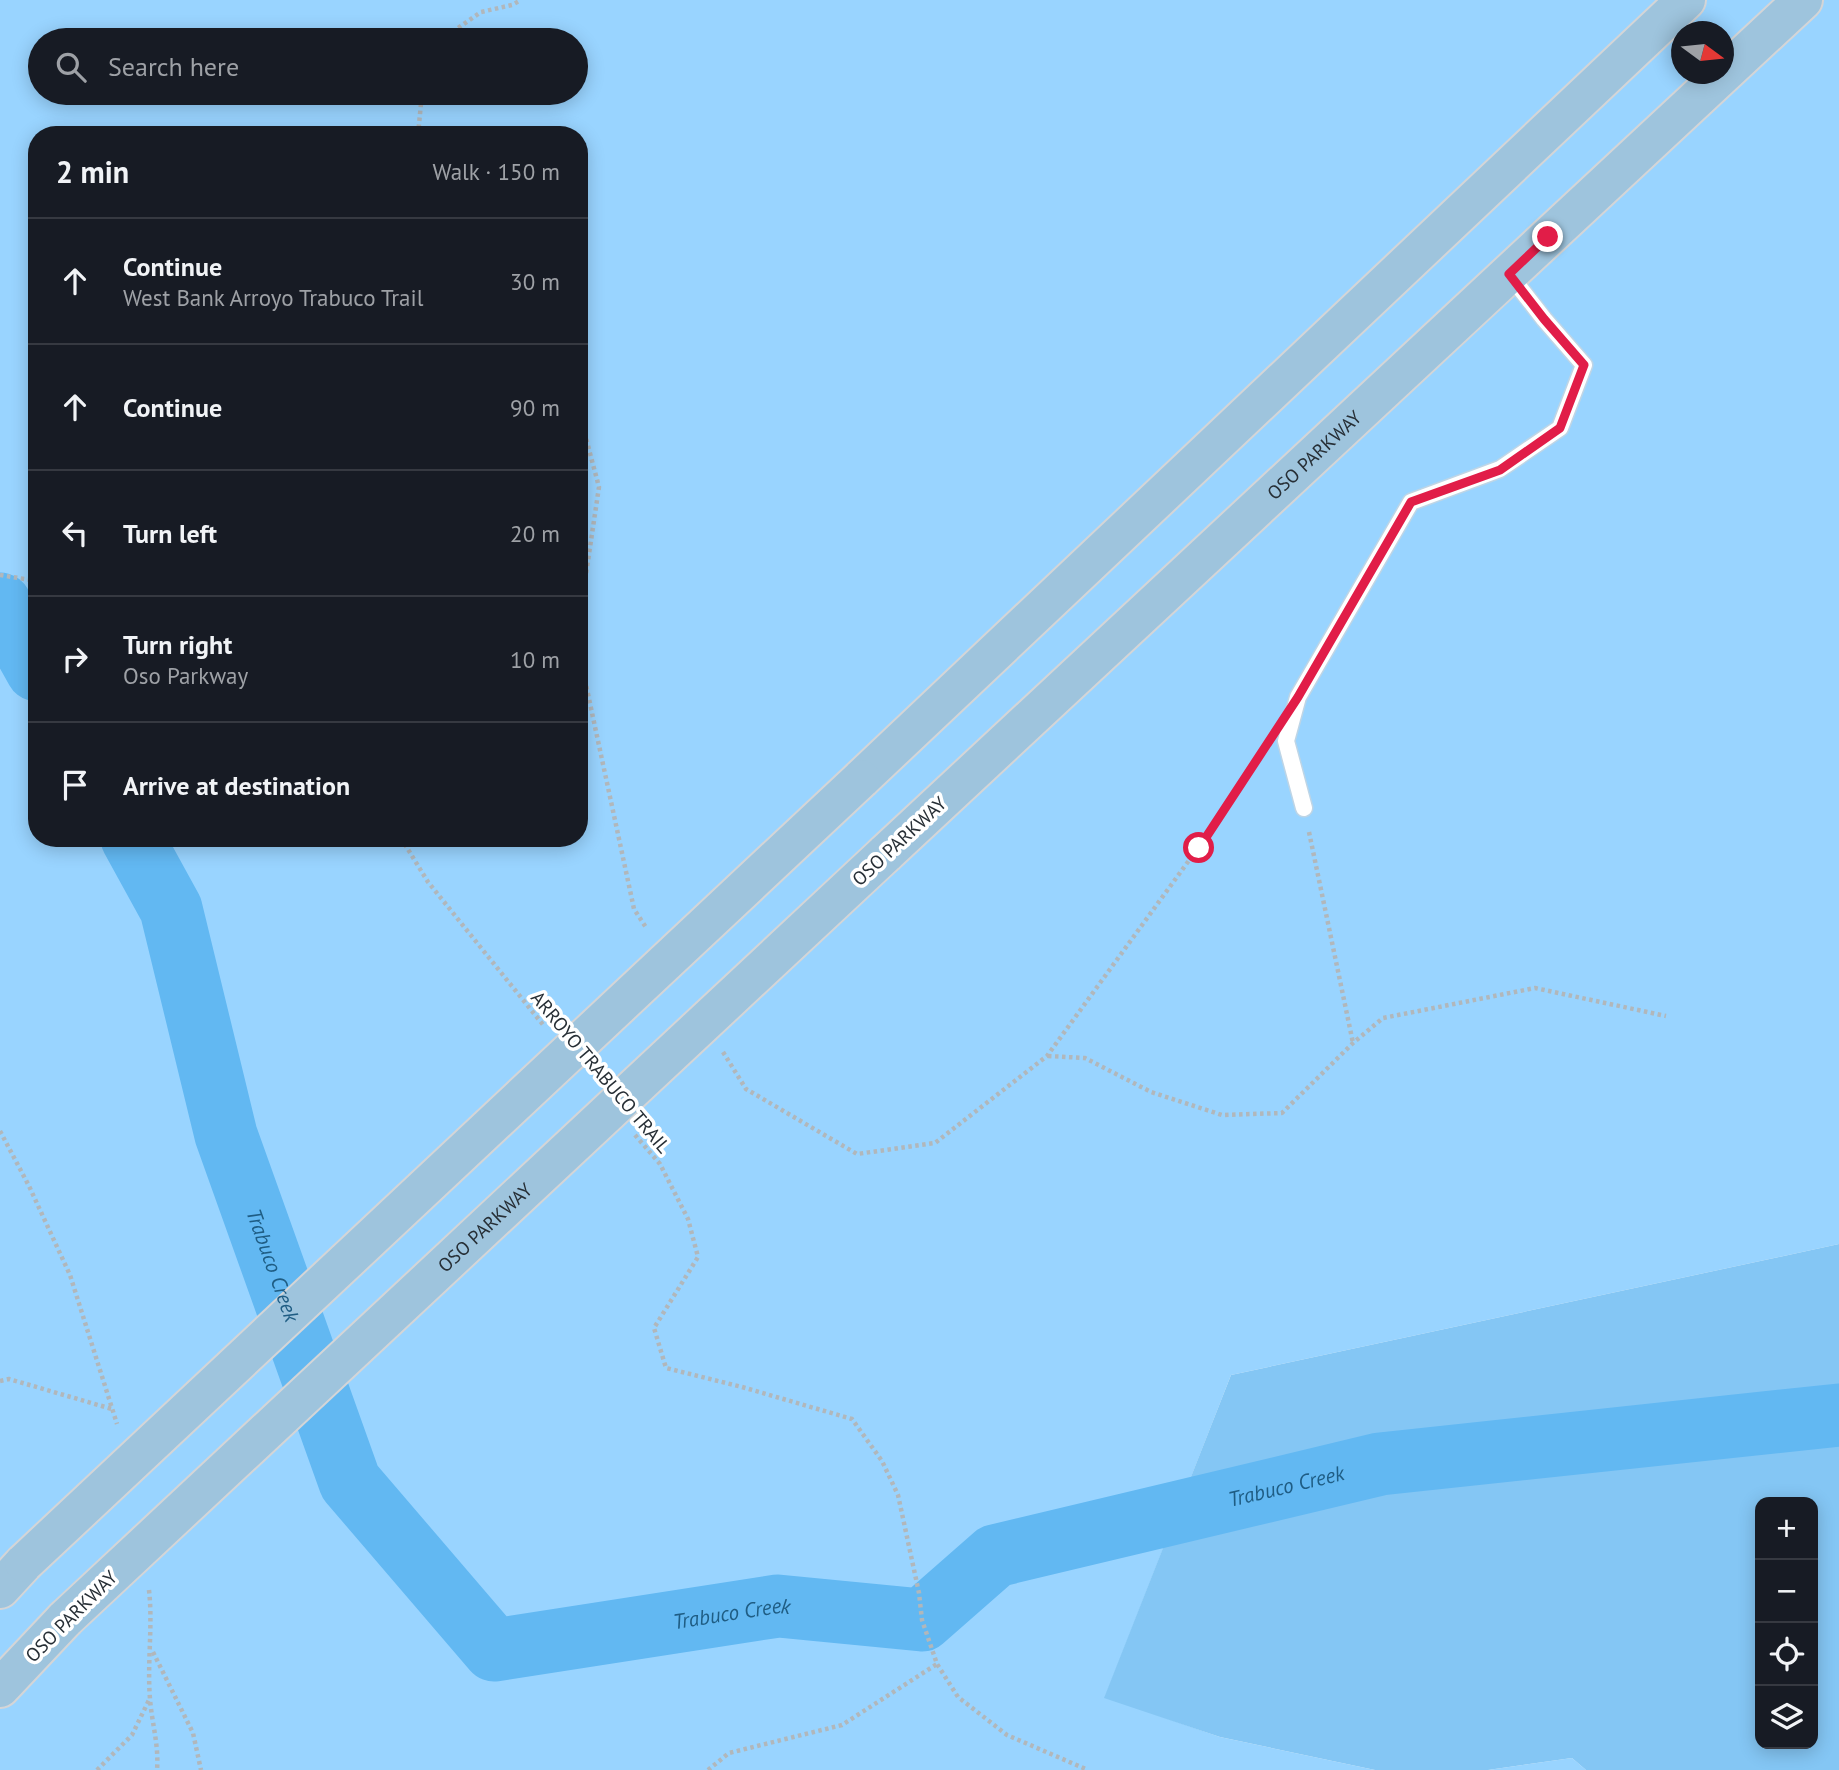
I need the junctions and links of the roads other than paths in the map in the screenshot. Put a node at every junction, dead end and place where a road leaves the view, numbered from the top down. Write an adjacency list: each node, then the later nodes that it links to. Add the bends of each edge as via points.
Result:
1 (1686, 0): 5 (main road, bridge)
2 (1803, 0): 3 (main road, OSO PARKWAY)
3 (1509, 274): 4 (lane, via 1584,365 1560,428 1500,470 1411,502 1298,697 1286,741); 6 (main road, OSO PARKWAY, bridge, via 65,1619)
4 (1304, 808)
5 (12, 1576)
6 (0, 1688)

